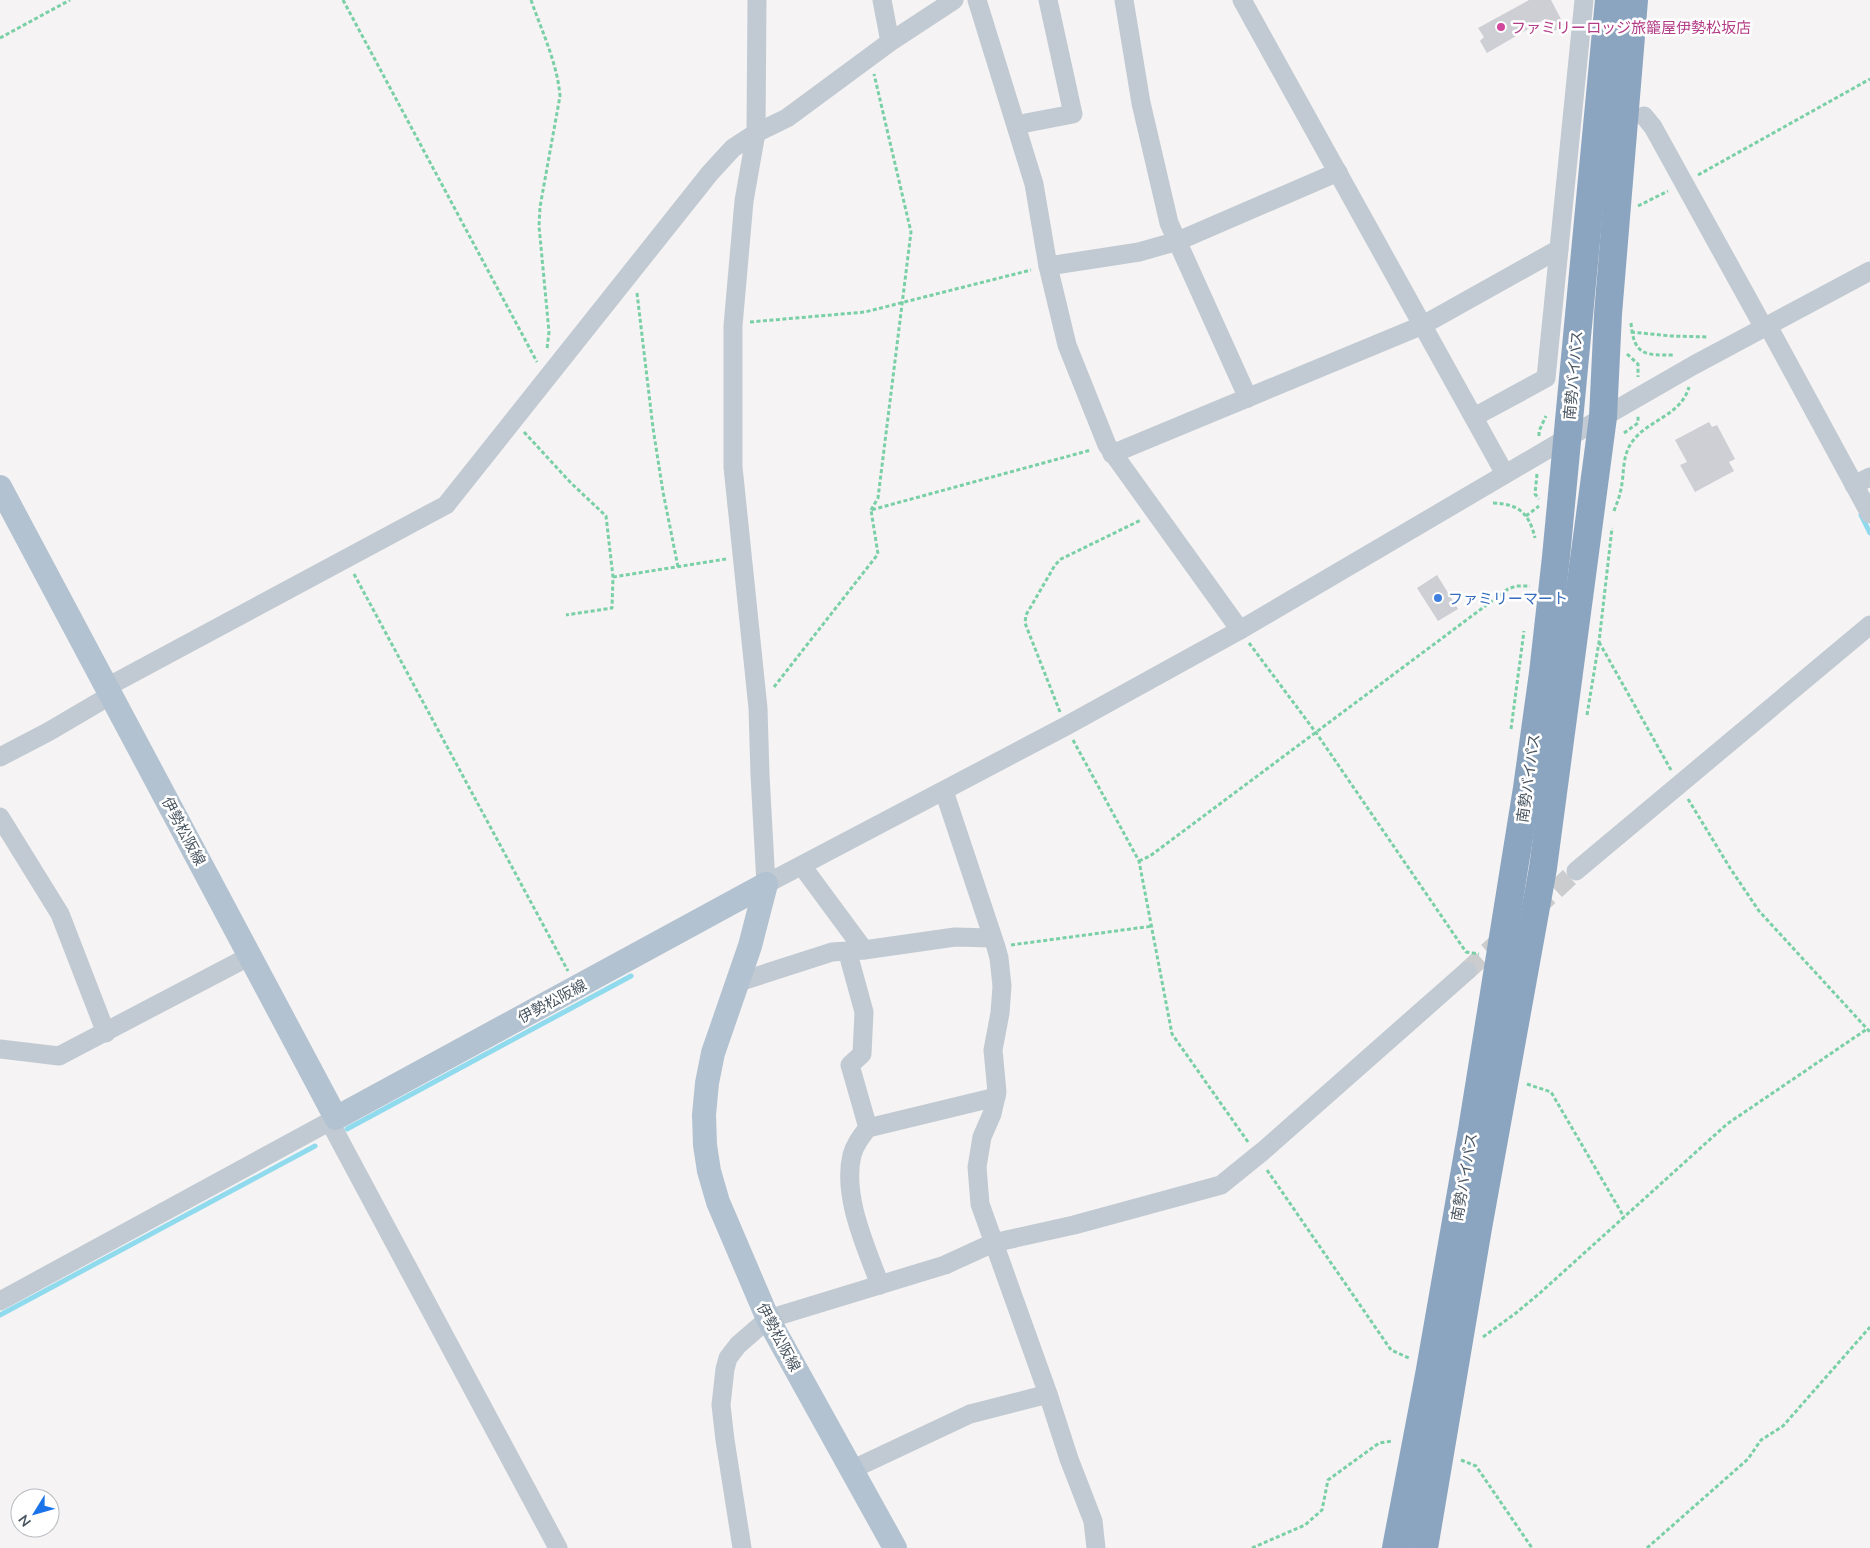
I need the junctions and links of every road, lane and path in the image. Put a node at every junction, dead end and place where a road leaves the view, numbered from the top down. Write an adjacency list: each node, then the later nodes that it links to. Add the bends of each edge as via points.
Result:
1 (70, 0): 16 (path)
2 (343, 0): 38 (path)
3 (531, 0): 15 (path)
4 (535, 0): 15 (path)
5 (757, 0): 22 (street)
6 (882, 0): 17 (street)
7 (954, 0): 17 (street)
8 (977, 0): 21 (street)
9 (1048, 0): 21 (street, via 1073,114)
10 (1124, 0): 26 (street, via 1141,103 1169,223)
11 (1242, 0): 23 (street)
12 (1584, 0): 27 (street)
13 (1609, 0): 43 (highway, 南勢バイパス)
14 (1634, 0): 40 (highway, 南勢バイパス, via 1608,314)
15 (533, 5): 37 (path, via 559,80 560,96 539,226 549,332)
16 (0, 38)
17 (890, 42): 18 (street)
18 (870, 57): 22 (street, via 787,118); 31 (path, via 911,232)
19 (1870, 79): 24 (path)
20 (1644, 116): 24 (street)
21 (1016, 125): 28 (street, via 1034,184)
22 (756, 133): 29 (street, via 732,148); 33 (street, via 744,200)
23 (1338, 172): 26 (street); 32 (street)
24 (1678, 186): 25 (path); 34 (street)
25 (1638, 206)
26 (1178, 241): 28 (street, via 1139,252); 39 (street)
27 (1559, 249): 32 (street); 41 (street, via 1546,378)
28 (1048, 266): 31 (path); 44 (street, via 1067,345)
29 (634, 269): 38 (street); 55 (path, via 653,428)
30 (1870, 271): 34 (street)
31 (903, 302): 33 (path, via 864,312); 49 (path, via 878,498)
32 (1423, 325): 39 (street); 41 (street)
33 (732, 326): 53 (street, via 733,467)
34 (1766, 327): 40 (street); 46 (street)
35 (1637, 333): 36 (path)
36 (1708, 337)
37 (547, 351)
38 (546, 381): 42 (street)
39 (1248, 398): 44 (street)
40 (1603, 417): 43 (street); 110 (highway, 南勢バイパス, via 1543,868)
41 (1474, 418): 45 (street)
42 (514, 421): 54 (street, via 446,505); 56 (path, via 606,516)
43 (1567, 438): 45 (street); 109 (highway, 南勢バイパス, via 1544,664 1527,788 1469,1150)
44 (1110, 449): 49 (path); 50 (street)
45 (1505, 474): 48 (street)
46 (1862, 481): 51 (street)
47 (0, 487): 63 (main road, 伊勢松阪線)
48 (1457, 501): 52 (path, via 1509,504 1518,509 1532,528); 61 (street)
49 (871, 510): 64 (path, via 878,554)
50 (1155, 513): 61 (street); 65 (path, via 1061,559 1026,615 1025,623)
51 (1870, 514)
52 (1534, 547)
53 (742, 557): 55 (path); 64 (street)
54 (347, 560): 63 (street); 83 (path)
55 (678, 566): 56 (path)
56 (612, 577): 58 (path, via 612,608)
57 (1528, 595): 67 (path, via 1530,584 1508,589)
58 (566, 615)
59 (1524, 624): 66 (path)
60 (1870, 625): 69 (street)
61 (1240, 630): 65 (street); 67 (path)
62 (1598, 642): 69 (path)
63 (109, 691): 68 (street, via 48,732); 80 (main road, 伊勢松阪線)
64 (758, 708): 75 (street)
65 (1066, 726): 70 (street); 72 (path)
66 (1511, 731)
67 (1316, 732): 72 (path); 79 (path, via 1466,952)
68 (0, 757)
69 (1679, 785): 74 (street); 84 (path, via 1759,911)
70 (944, 791): 73 (street); 77 (street)
71 (0, 817): 85 (street, via 60,914)
72 (1139, 862): 76 (path)
73 (802, 866): 75 (street); 78 (street)
74 (1576, 871)
75 (766, 884): 82 (main road, 伊勢松阪線, via 750,946); 83 (main road, 伊勢松阪線)
76 (1153, 926): 77 (path); 91 (path, via 1172,1034)
77 (994, 943): 78 (street, via 955,937); 88 (street, via 1002,986 993,1050)
78 (857, 951): 82 (street, via 832,952); 90 (street, via 850,961 864,1012 862,1054 850,1066)
79 (1482, 954)
80 (250, 956): 85 (street); 89 (main road, 伊勢松阪線)
81 (1468, 971): 91 (street)
82 (736, 983): 96 (main road, 伊勢松阪線, via 713,1053 707,1083 705,1146 718,1202)
83 (576, 988): 89 (main road, 伊勢松阪線)
84 (1869, 1030): 92 (path, via 1727,1124)
85 (106, 1033): 86 (street, via 59,1056)
86 (0, 1049)
87 (1527, 1084): 92 (path, via 1551,1092)
88 (996, 1096): 90 (street); 93 (street, via 982,1137 977,1167 980,1204)
89 (336, 1118): 95 (street); 104 (street, via 333,1128)
90 (868, 1128): 94 (street, via 852,1155 850,1183 858,1223)
91 (1258, 1156): 93 (street, via 1221,1185 1074,1226); 99 (path, via 1391,1350)
92 (1624, 1217): 98 (path, via 1516,1314)
93 (993, 1243): 94 (street, via 945,1265); 100 (street)
94 (880, 1285): 96 (street)
95 (0, 1301)
96 (768, 1320): 103 (main road, 伊勢松阪線); 105 (street, via 738,1345 728,1358 725,1369 721,1405 724,1440)
97 (1870, 1327): 112 (path, via 1783,1426 1761,1440 1748,1459)
98 (1483, 1337)
99 (1409, 1358)
100 (1048, 1394): 103 (street, via 970,1414); 107 (street, via 1068,1458 1093,1521)
101 (1394, 1441): 108 (path, via 1379,1443 1328,1480 1322,1510 1305,1525)
102 (1461, 1460): 111 (path, via 1476,1466)
103 (851, 1470): 106 (main road, 伊勢松阪線)
104 (558, 1548)
105 (742, 1548)
106 (895, 1548)
107 (1096, 1548)
108 (1252, 1548)
109 (1396, 1548)
110 (1424, 1548)
111 (1532, 1548)
112 (1647, 1548)

